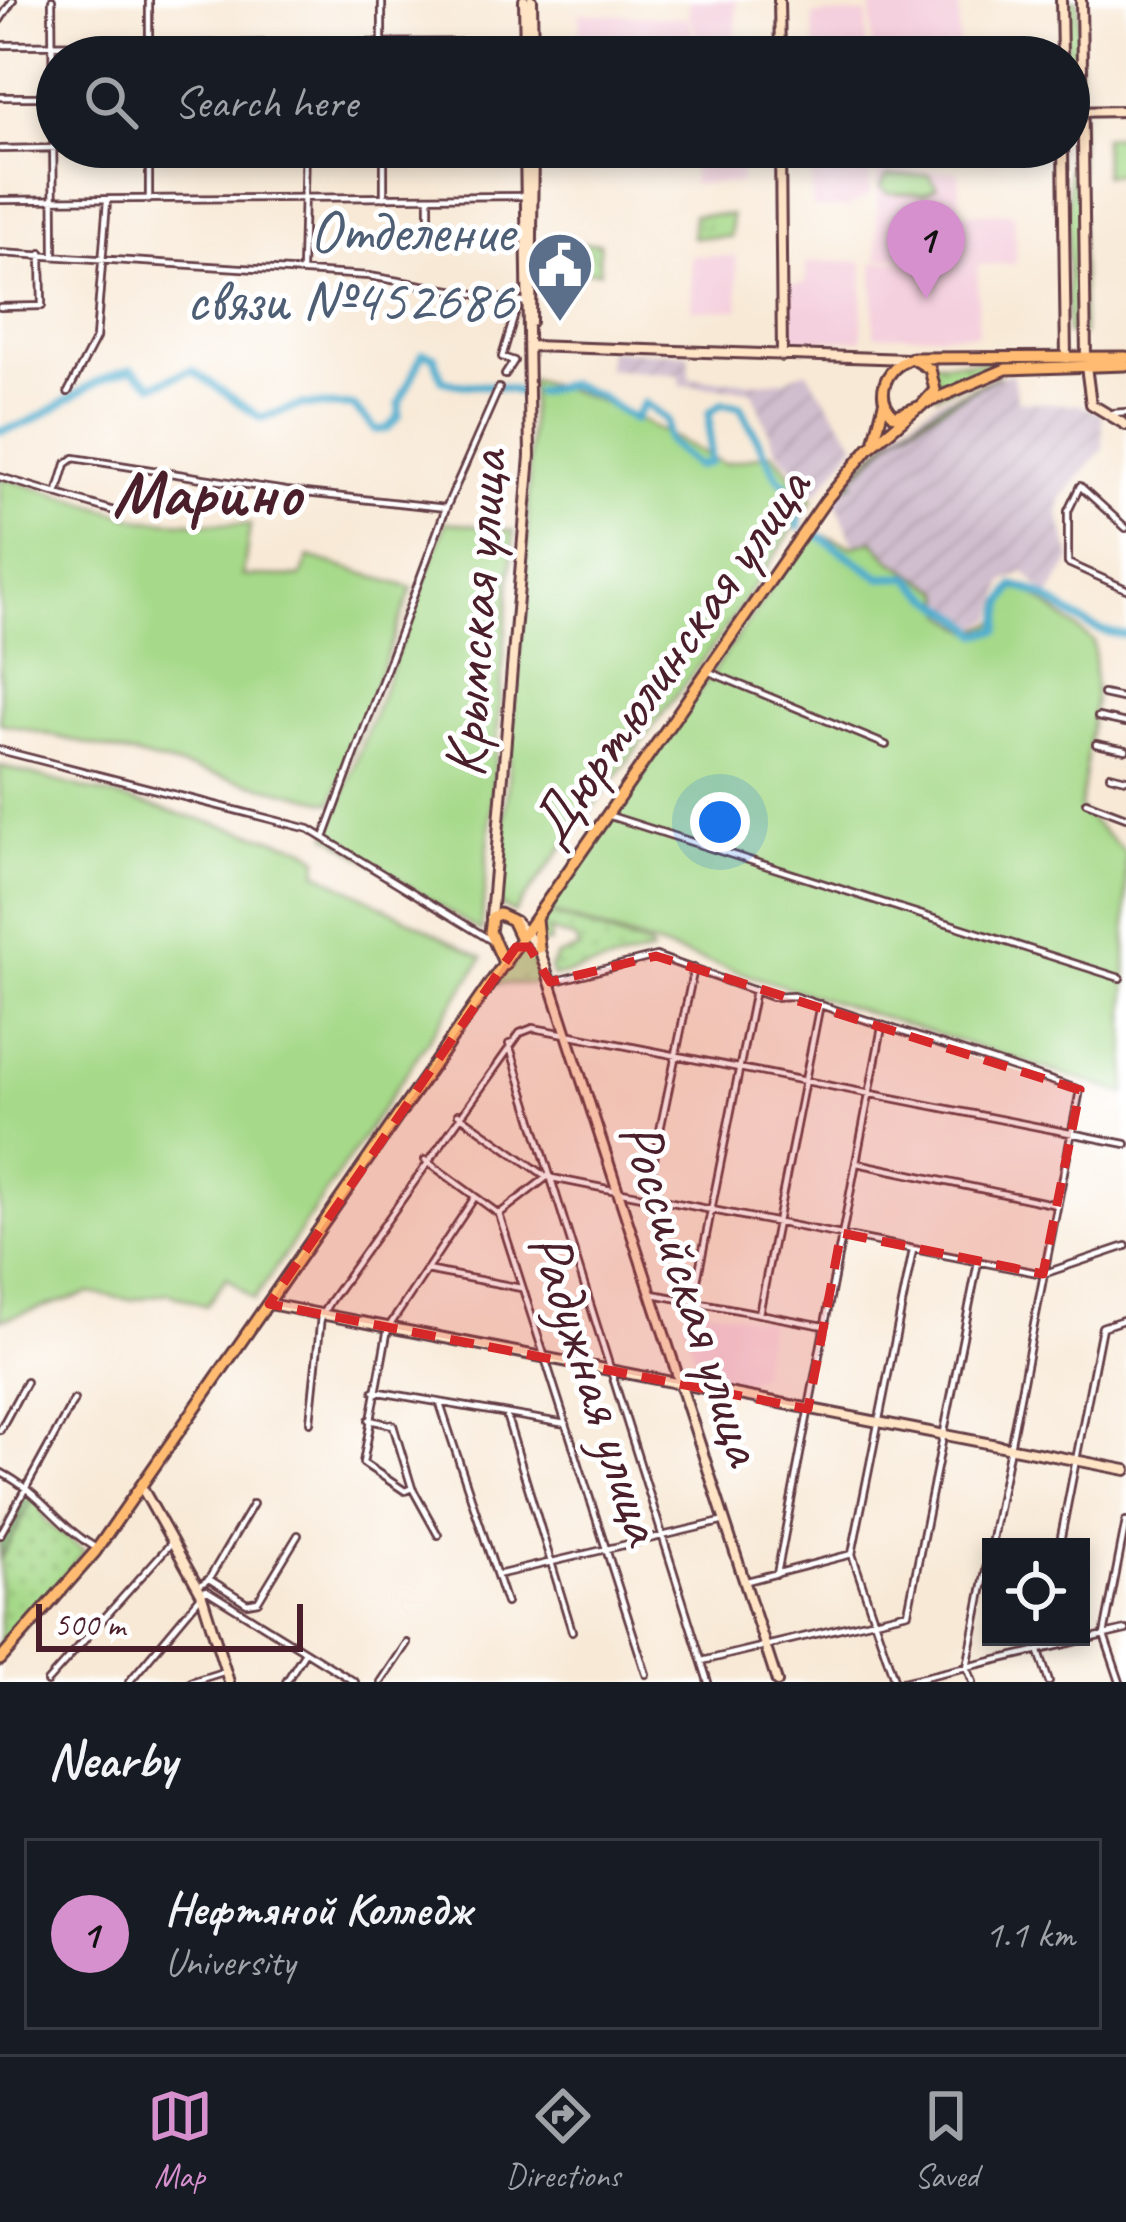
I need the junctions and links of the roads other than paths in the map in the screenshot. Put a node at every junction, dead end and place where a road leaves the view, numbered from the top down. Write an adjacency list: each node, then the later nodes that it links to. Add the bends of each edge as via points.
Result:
1 (14, 0): 9 (street)
2 (52, 0): 10 (street)
3 (149, 0): 11 (street)
4 (382, 0): 12 (street)
5 (528, 0): 13 (main road); 14 (main road)
6 (779, 0): 15 (main road)
7 (1061, 0): 16 (main road)
8 (1081, 0): 17 (main road)
9 (0, 20)
10 (52, 36)
11 (149, 36)
12 (382, 36)
13 (525, 36)
14 (529, 36)
15 (779, 36)
16 (1062, 36)
17 (1081, 36)
18 (0, 46): 19 (street)
19 (36, 46)
20 (36, 97): 21 (street)
21 (0, 98)
22 (1090, 111): 23 (main road)
23 (1126, 111)
24 (0, 149): 25 (street)
25 (36, 149)
26 (54, 168): 41 (street)
27 (149, 168): 42 (street)
28 (306, 168): 36 (street)
29 (384, 168): 37 (street)
30 (529, 168): 34 (main road)
31 (780, 168): 52 (main road)
32 (1063, 168): 57 (main road)
33 (1083, 168): 58 (main road)
34 (529, 173): 35 (main road); 51 (main road)
35 (526, 196): 38 (street); 49 (main road)
36 (307, 198): 37 (street); 42 (street); 48 (street)
37 (384, 198): 38 (street)
38 (430, 198): 43 (street)
39 (107, 199): 41 (street); 42 (street); 47 (street)
40 (0, 200): 41 (street)
41 (53, 200): 46 (street)
42 (148, 200)
43 (429, 228)
44 (0, 253): 45 (street)
45 (40, 253): 46 (street); 50 (street, via 42,306)
46 (54, 254): 47 (street)
47 (106, 264): 48 (street); 61 (street, via 96,338)
48 (302, 270): 49 (street)
49 (522, 304): 51 (main road); 59 (street, via 502,357 514,361)
50 (0, 308)
51 (530, 344): 52 (main road); 89 (main road, Крымская улица, via 520,597)
52 (782, 356): 53 (main road)
53 (874, 358): 54 (main road); 62 (main road)
54 (911, 358): 56 (main road); 62 (main road, via 886,374); 63 (main road, via 927,366 935,383)
55 (1126, 361): 58 (main road)
56 (1042, 362): 57 (main road); 63 (main road, via 1001,370)
57 (1066, 362): 58 (main road)
58 (1086, 362): 65 (main road, via 1091,404)
59 (506, 375)
60 (499, 388): 70 (street)
61 (68, 392)
62 (884, 395): 63 (main road, via 895,416); 67 (main road, via 880,430)
63 (920, 406): 67 (main road)
64 (1126, 412): 65 (street)
65 (1107, 415): 66 (main road)
66 (1126, 425)
67 (868, 448): 74 (main road, Дюртюлинская улица)
68 (0, 477): 69 (street)
69 (58, 494): 70 (street, via 74,458); 71 (street)
70 (446, 508): 88 (street)
71 (114, 511)
72 (1126, 528): 73 (street, via 1081,486 1071,498 1068,563)
73 (1126, 590)
74 (707, 671): 80 (street); 86 (main road, Дюртюлинская улица)
75 (1103, 694): 76 (street)
76 (1126, 699)
77 (1098, 717): 78 (street)
78 (1126, 723)
79 (1096, 744): 82 (street)
80 (886, 745)
81 (0, 750): 88 (street)
82 (1126, 750)
83 (1110, 776): 84 (street)
84 (1126, 778)
85 (1086, 802): 87 (street)
86 (607, 815): 90 (main road, Дюртюлинская улица); 99 (street)
87 (1126, 818)
88 (325, 835): 93 (street)
89 (493, 893): 91 (main road); 92 (main road, Крымская улица)
90 (539, 914): 91 (main road); 94 (main road, Дюртюлинская улица); 96 (main road)
91 (508, 917): 92 (main road, via 495,915); 94 (main road)
92 (490, 925): 93 (street); 95 (main road)
93 (479, 935): 95 (street)
94 (522, 939): 95 (main road); 96 (main road); 96 (main road, Российская улица); 97 (main road, Дюртюлинская улица)
95 (495, 944): 97 (main road)
96 (540, 952): 100 (main road, Российская улица)
97 (505, 965): 132 (main road, Дюртюлинская улица)
98 (694, 968): 100 (street, via 656,956); 101 (street); 106 (street)
99 (1120, 978)
100 (550, 982): 104 (main road, Российская улица)
101 (755, 990): 102 (street); 107 (street)
102 (820, 1004): 103 (street); 108 (street)
103 (882, 1027): 109 (street); 111 (street, via 1080,1090)
104 (566, 1034): 105 (street, via 533,1028); 106 (street); 116 (main road, Российская улица)
105 (509, 1044): 110 (street); 115 (street)
106 (674, 1054): 107 (street); 117 (street)
107 (739, 1068): 108 (street); 120 (street)
108 (803, 1080): 109 (street); 122 (street)
109 (868, 1093): 111 (street); 114 (street)
110 (457, 1114): 113 (street); 115 (street)
111 (1073, 1133): 112 (street); 119 (street)
112 (1126, 1144)
113 (425, 1160): 118 (street, Радужная улица); 134 (street)
114 (856, 1162): 119 (street); 123 (street)
115 (547, 1177): 116 (street); 121 (street); 139 (street)
116 (616, 1190): 117 (street); 130 (main road, Российская улица)
117 (646, 1196): 120 (street)
118 (475, 1197): 121 (street, Радужная улица); 127 (street)
119 (1057, 1205): 128 (street)
120 (712, 1210): 122 (street); 131 (street)
121 (499, 1214): 129 (street, Радужная улица)
122 (777, 1222): 123 (street); 133 (street)
123 (841, 1233): 125 (street); 136 (street)
124 (1126, 1246): 128 (street)
125 (914, 1250): 126 (street); 149 (street)
126 (978, 1262): 128 (street); 152 (street)
127 (424, 1270): 129 (street); 137 (street)
128 (1043, 1274): 153 (street)
129 (521, 1288): 138 (street, Радужная улица)
130 (650, 1293): 131 (street); 141 (main road, Российская улица)
131 (693, 1301): 133 (street)
132 (269, 1304): 134 (main road); 158 (main road, Дюртюлинская улица)
133 (759, 1314): 136 (street)
134 (321, 1316): 137 (main road); 148 (street)
135 (1126, 1319): 154 (street, via 1102,1328)
136 (824, 1326): 145 (street)
137 (388, 1328): 138 (main road); 142 (street)
138 (545, 1358): 139 (main road); 150 (street, Радужная улица)
139 (607, 1369): 141 (main road); 166 (street)
140 (26, 1382): 151 (street)
141 (679, 1382): 145 (main road); 161 (main road, Российская улица)
142 (374, 1391): 144 (street); 147 (street)
143 (74, 1400): 157 (street)
144 (440, 1404): 146 (street); 174 (street)
145 (808, 1409): 149 (main road); 173 (street)
146 (507, 1418): 150 (street); 172 (street)
147 (368, 1420): 159 (street, via 393,1425); 159 (street, via 363,1462)
148 (310, 1422)
149 (876, 1423): 152 (main road); 171 (street)
150 (566, 1424): 170 (street, Радужная улица)
151 (0, 1430)
152 (942, 1435): 153 (main road); 179 (street, via 908,1612)
153 (1010, 1448): 154 (main road); 190 (street)
154 (1075, 1460): 155 (main road); 167 (street)
155 (1126, 1470)
156 (0, 1472): 157 (street)
157 (28, 1486): 163 (street); 169 (street, via 58,1525)
158 (141, 1486): 168 (main road); 169 (main road, Дюртюлинская улица)
159 (412, 1488): 165 (street)
160 (253, 1504): 175 (street)
161 (725, 1521): 166 (street); 176 (main road, Российская улица)
162 (1126, 1521): 182 (street)
163 (0, 1535)
164 (298, 1535): 175 (street, via 253,1604)
165 (438, 1535)
166 (662, 1536): 170 (street); 189 (street)
167 (1061, 1538)
168 (173, 1541): 177 (main road); 194 (street)
169 (98, 1549): 188 (main road, Дюртюлинская улица)
170 (606, 1550): 172 (street); 191 (street, Радужная улица)
171 (852, 1554): 173 (street); 179 (street)
172 (552, 1562): 174 (street); 181 (street)
173 (777, 1574): 176 (street)
174 (497, 1575): 178 (street)
175 (209, 1579): 177 (street)
176 (745, 1582): 184 (main road, Российская улица)
177 (199, 1590): 186 (street); 192 (main road); 195 (street)
178 (506, 1603)
179 (874, 1619): 184 (street); 201 (street)
180 (1126, 1630): 182 (street)
181 (572, 1631)
182 (1104, 1635): 187 (street); 204 (street)
183 (407, 1642): 198 (street)
184 (765, 1645): 189 (street); 200 (main road, Российская улица)
185 (1040, 1646): 187 (street)
186 (305, 1652): 193 (street); 197 (street)
187 (1039, 1652): 190 (street); 203 (street)
188 (0, 1660)
189 (702, 1661): 199 (street)
190 (968, 1667): 201 (street); 202 (street)
191 (646, 1673)
192 (228, 1677): 196 (street)
193 (352, 1681)
194 (47, 1682)
195 (129, 1682)
196 (191, 1682)
197 (286, 1682)
198 (381, 1682)
199 (708, 1682)
200 (777, 1682)
201 (899, 1682)
202 (973, 1682)
203 (1049, 1682)
204 (1120, 1682)

